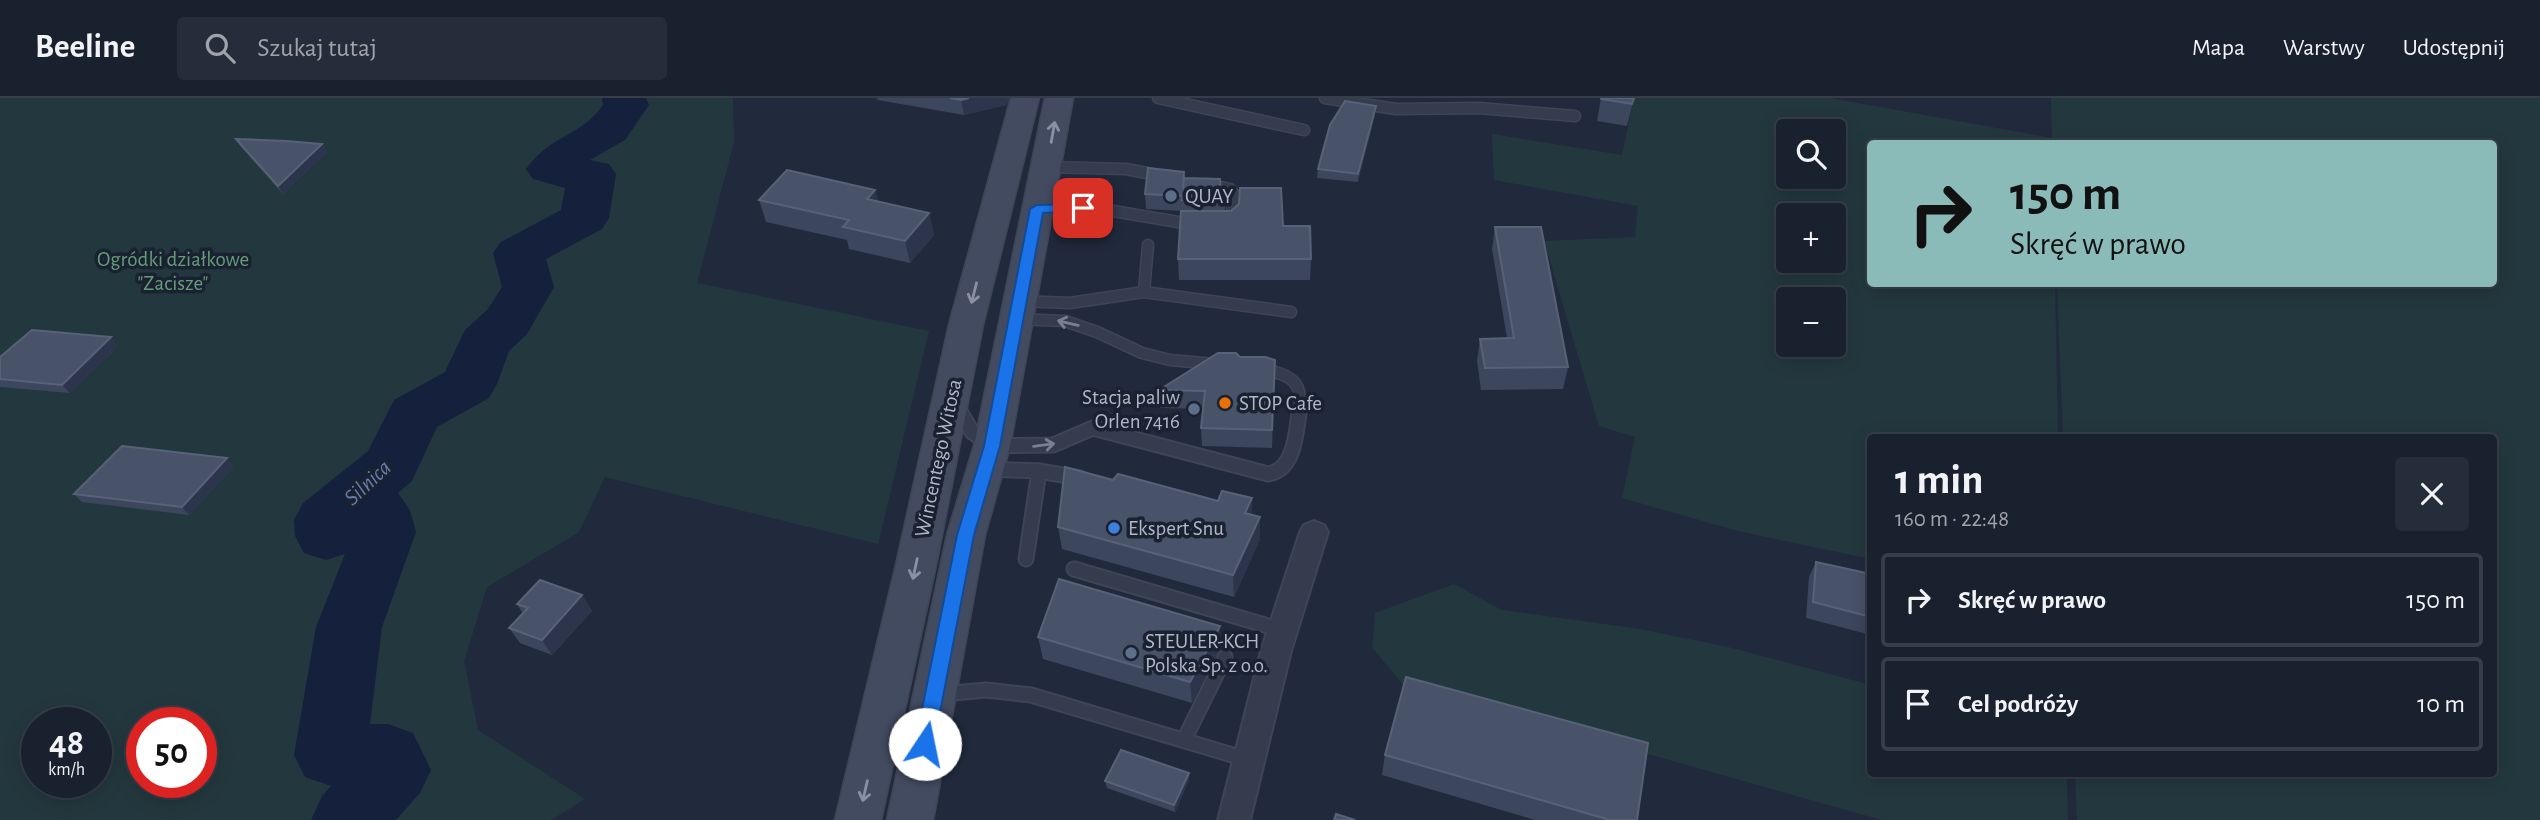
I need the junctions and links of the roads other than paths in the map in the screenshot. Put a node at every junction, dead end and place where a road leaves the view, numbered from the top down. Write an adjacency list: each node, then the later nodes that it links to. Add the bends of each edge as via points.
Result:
1 (1025, 98): 18 (main road, Wincentego Witosa, one-way to 18)
2 (1059, 98): 7 (main road, Wincentego Witosa, one-way to 2)
3 (1158, 98): 6 (lane)
4 (1325, 98): 5 (lane, via 1396,109 1479,108)
5 (1575, 116)
6 (1304, 130)
7 (1045, 167): 8 (lane, via 1126,169); 10 (main road, Wincentego Witosa)
8 (1175, 178)
9 (1199, 183): 10 (lane, via 1224,187 1234,194 1232,221 1227,225 1156,220 1101,209)
10 (1037, 209): 13 (main road, Wincentego Witosa)
11 (1148, 245): 12 (lane)
12 (1144, 292): 13 (lane); 14 (lane)
13 (1017, 310): 15 (lane, one-way to 13, via 1065,321); 19 (main road, Wincentego Witosa)
14 (1291, 312)
15 (1116, 341): 16 (lane, via 1170,360)
16 (1231, 364)
17 (1251, 366): 19 (lane, one-way to 17, via 1053,445 1094,428 1255,473 1273,474 1292,454 1302,395 1291,378)
18 (952, 390): 19 (lane, via 967,426 982,442); 30 (main road, Wincentego Witosa, one-way to 30)
19 (988, 458): 20 (lane); 27 (main road, Wincentego Witosa, via 965,535)
20 (1039, 471): 21 (lane); 23 (lane)
21 (1088, 479)
22 (1314, 532): 25 (street)
23 (1026, 559)
24 (1074, 569): 25 (lane)
25 (1282, 630): 29 (street)
26 (1224, 657): 28 (lane)
27 (934, 695): 28 (lane, via 986,690 1031,695); 31 (main road, Wincentego Witosa)
28 (1184, 740): 29 (lane)
29 (1249, 760): 32 (street)
30 (858, 820)
31 (910, 820)
32 (1234, 820)

